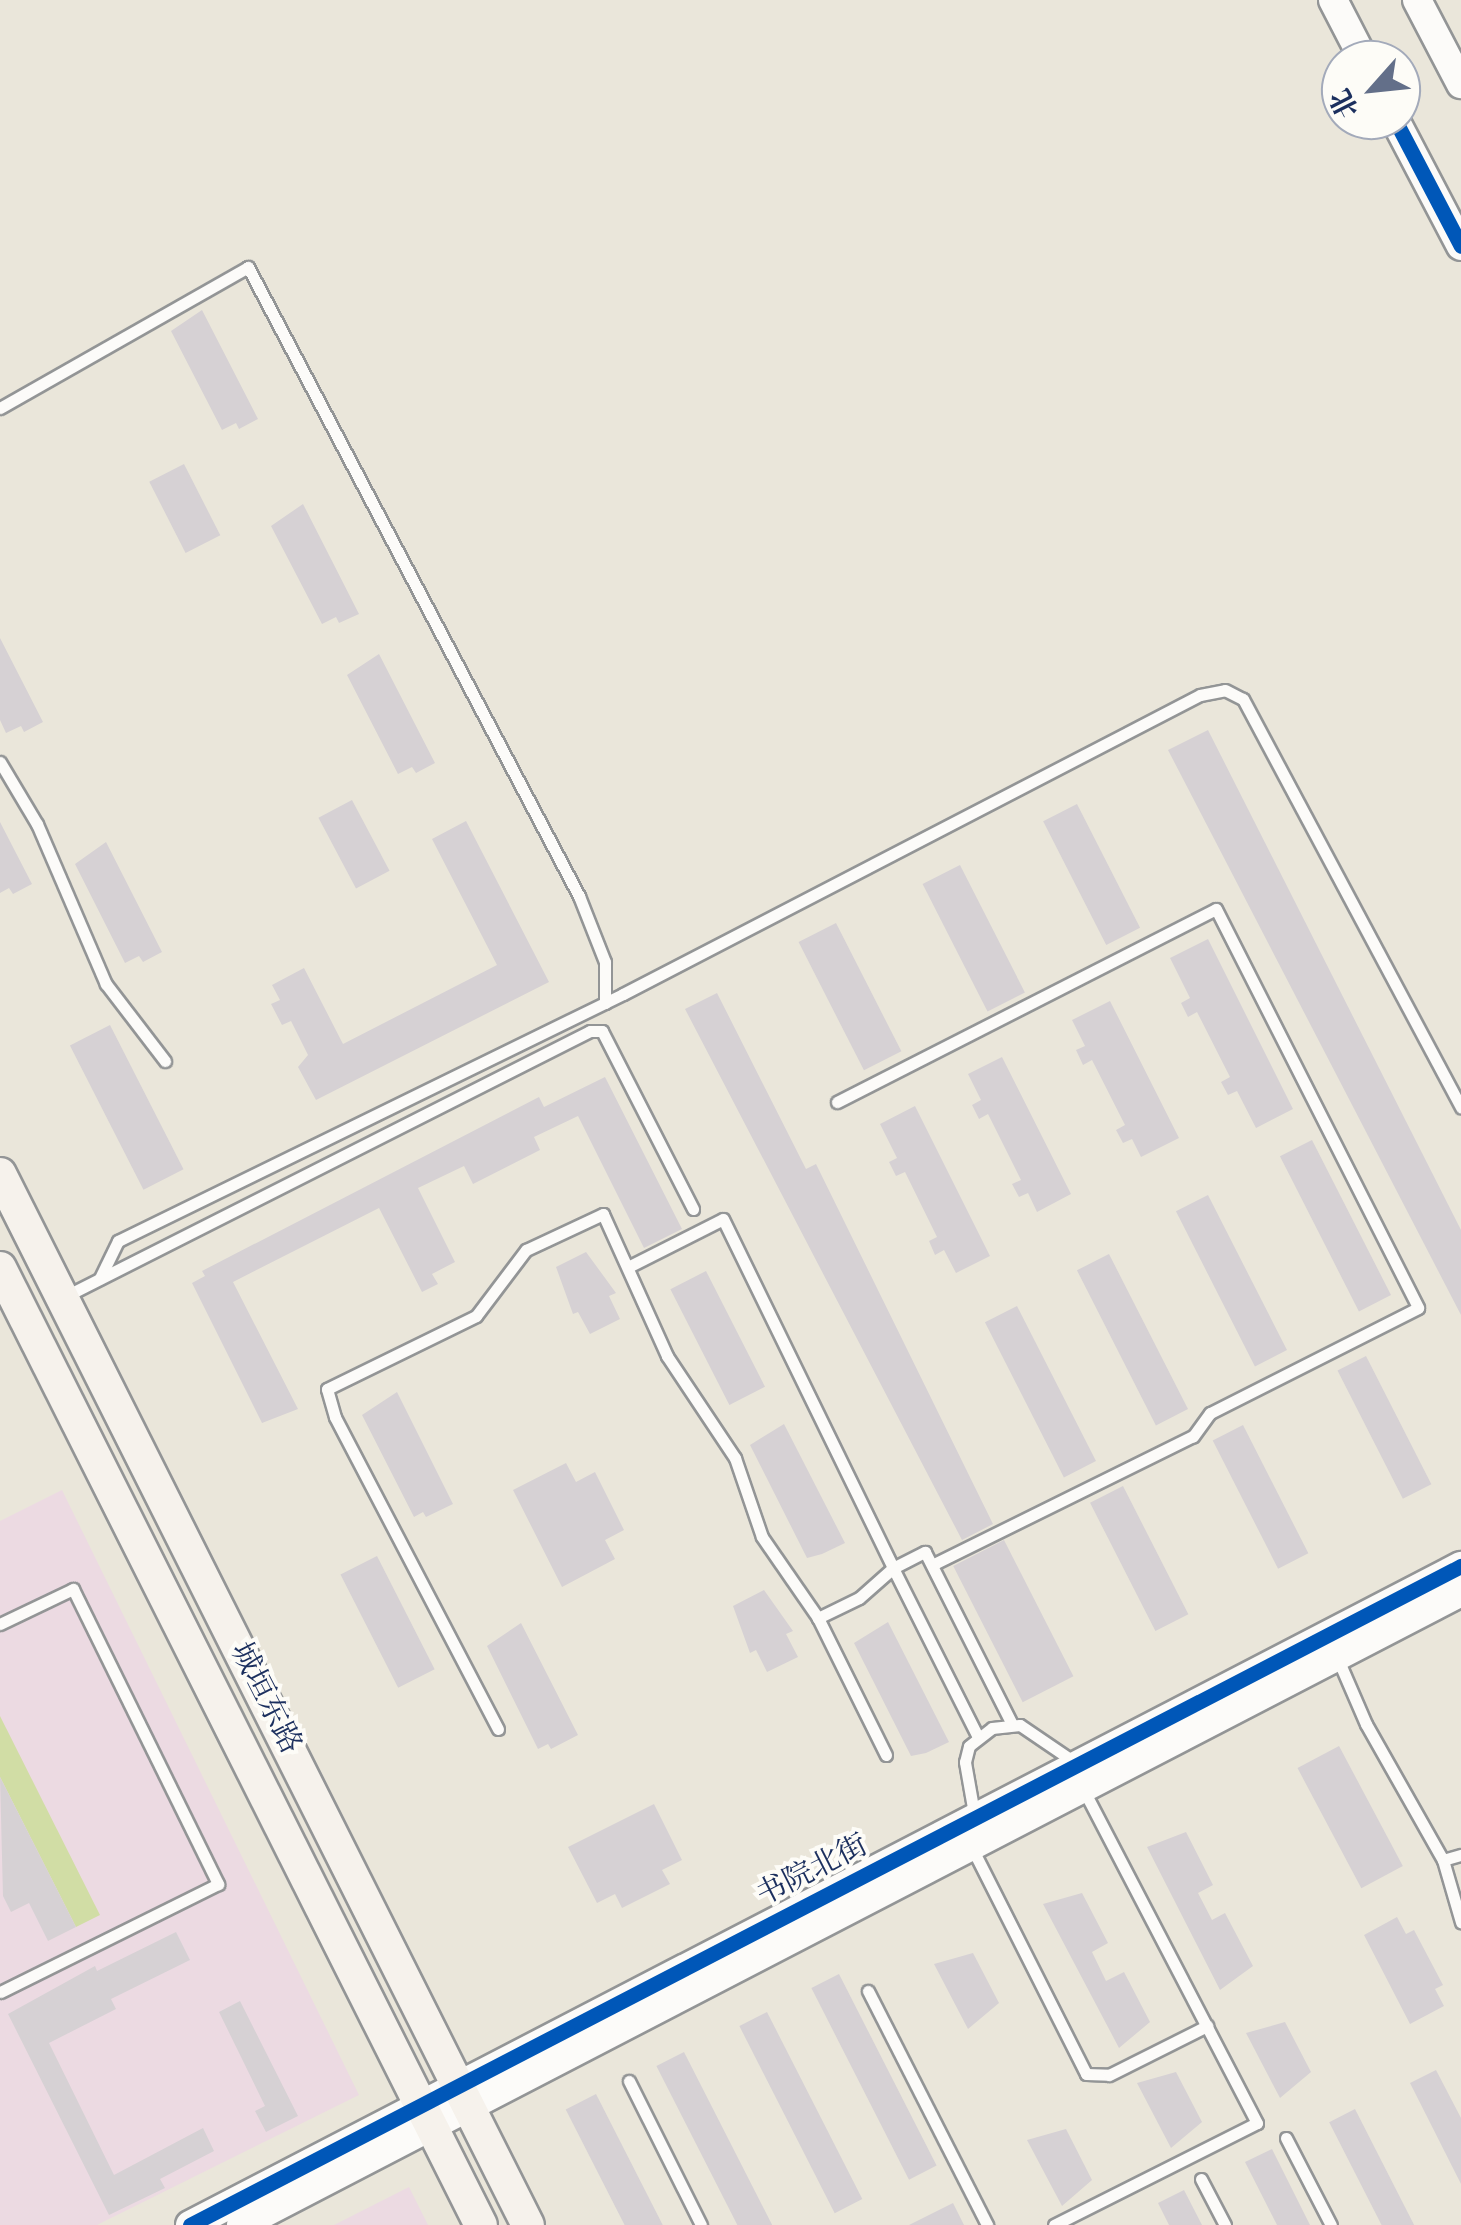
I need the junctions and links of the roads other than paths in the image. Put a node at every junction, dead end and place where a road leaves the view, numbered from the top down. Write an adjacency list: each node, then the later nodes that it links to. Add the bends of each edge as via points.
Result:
1 (1333, 0): 3 (street)
2 (1417, 0): 4 (street)
3 (1354, 40)
4 (1461, 84)
5 (1405, 140): 6 (street)
6 (1461, 246)
7 (0, 408): 9 (lane, via 248,267 579,896 604,962)
8 (0, 762): 10 (lane, via 37,824 106,984)
9 (605, 1003): 12 (lane, via 1200,694 1224,690 1242,699); 17 (lane, via 118,1241)
10 (165, 1062)
11 (836, 1102): 19 (lane, via 1216,910 1418,1308 1210,1413 1193,1436)
12 (1461, 1107)
13 (0, 1174): 18 (main road, 城垣东路)
14 (693, 1208): 17 (lane, via 602,1031 590,1031)
15 (628, 1267): 21 (lane, via 723,1219); 23 (lane, via 667,1356 735,1458 762,1537); 27 (lane, via 608,1218 591,1216 510,1264 496,1297 476,1316 327,1389 335,1417)
16 (0, 1268): 40 (main road, 城垣东路)
17 (100, 1278): 18 (lane)
18 (62, 1298): 39 (main road, 城垣东路)
19 (932, 1566): 21 (lane, via 925,1552); 26 (lane)
20 (1461, 1566): 30 (street, 书院北街)
21 (892, 1568): 23 (lane, via 859,1598); 28 (lane)
22 (1461, 1592): 25 (street, 书院北街)
23 (818, 1618): 29 (lane)
24 (0, 1624): 36 (lane, via 72,1589 218,1884)
25 (1336, 1657): 30 (street, 书院北街); 33 (lane)
26 (1012, 1724): 28 (lane); 30 (lane, via 1054,1743)
27 (498, 1729)
28 (978, 1737): 31 (lane, via 965,1762)
29 (886, 1755)
30 (1081, 1777): 31 (street, 书院北街); 37 (lane)
31 (973, 1833): 37 (lane, via 1086,2074 1109,2075); 39 (street, 书院北街)
32 (1461, 1855): 33 (lane)
33 (1442, 1860): 34 (lane)
34 (1461, 1922)
35 (868, 1991): 48 (lane)
36 (0, 1992)
37 (1207, 2026): 49 (lane, via 1258,2124)
38 (629, 2081): 47 (lane)
39 (464, 2097): 40 (street, 书院北街); 46 (main road, 城垣东路)
40 (426, 2117): 43 (street, 书院北街); 44 (street, 书院北街); 45 (main road, 城垣东路)
41 (1286, 2138): 51 (lane)
42 (1200, 2179): 50 (lane)
43 (190, 2225)
44 (240, 2225)
45 (481, 2225)
46 (528, 2225)
47 (701, 2225)
48 (987, 2225)
49 (1054, 2225)
50 (1225, 2225)
51 (1331, 2225)

